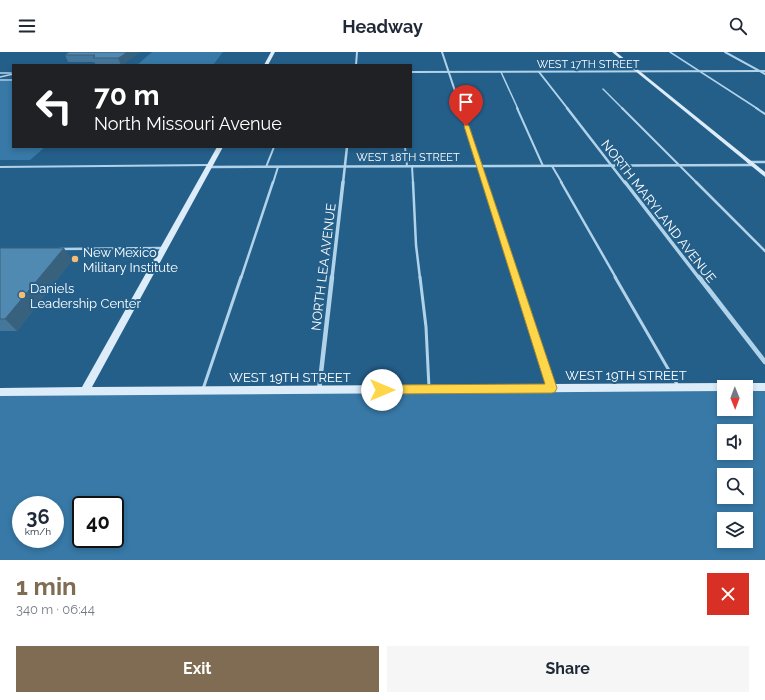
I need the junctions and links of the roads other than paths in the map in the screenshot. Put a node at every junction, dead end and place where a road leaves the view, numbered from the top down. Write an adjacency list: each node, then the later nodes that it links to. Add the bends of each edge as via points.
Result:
1 (273, 52): 7 (street)
2 (357, 52): 8 (street)
3 (442, 52): 14 (street)
4 (614, 52): 9 (street)
5 (670, 52): 10 (lane)
6 (725, 52): 11 (street)
7 (267, 64)
8 (356, 64)
9 (638, 71): 10 (street, WEST 17TH STREET); 16 (street, WEST 17TH STREET); 31 (street)
10 (700, 71): 11 (street, WEST 17TH STREET); 25 (lane)
11 (760, 71): 12 (street, WEST 17TH STREET); 20 (street)
12 (765, 71)
13 (412, 72): 14 (street, WEST 17TH STREET)
14 (449, 72): 15 (street, WEST 17TH STREET); 37 (street)
15 (501, 72): 16 (street, WEST 17TH STREET); 38 (lane)
16 (539, 72): 40 (street, NORTH MARYLAND AVENUE)
17 (0, 73): 18 (lane)
18 (12, 74)
19 (12, 74): 21 (lane)
20 (765, 74)
21 (0, 77)
22 (0, 80): 23 (lane)
23 (12, 80)
24 (603, 89): 32 (lane)
25 (765, 114)
26 (219, 148): 33 (street)
27 (274, 148): 42 (lane)
28 (347, 148): 34 (street, NORTH LEA AVENUE)
29 (405, 148): 35 (lane)
30 (765, 162): 31 (street, WEST 18TH STREET)
31 (750, 163): 32 (street, WEST 18TH STREET); 44 (street)
32 (680, 165): 40 (street, WEST 18TH STREET); 47 (lane)
33 (209, 166): 41 (lane); 42 (street, WEST 18TH STREET); 45 (street)
34 (344, 166): 35 (street, WEST 18TH STREET); 43 (street, WEST 18TH STREET); 55 (street, NORTH LEA AVENUE)
35 (407, 166): 36 (street, WEST 18TH STREET)
36 (412, 166): 37 (street, WEST 18TH STREET); 54 (lane, via 416,245 426,327)
37 (479, 166): 38 (street, WEST 18TH STREET); 52 (street)
38 (544, 166): 39 (street, WEST 18TH STREET)
39 (552, 166): 40 (street, WEST 18TH STREET); 53 (lane)
40 (611, 166): 48 (street, NORTH MARYLAND AVENUE)
41 (0, 167)
42 (266, 167): 43 (street, WEST 18TH STREET)
43 (278, 167): 56 (lane)
44 (765, 175)
45 (164, 248): 46 (lane); 58 (street)
46 (55, 249)
47 (765, 251)
48 (765, 362)
49 (717, 387): 53 (street, WEST 19TH STREET)
50 (753, 387): 51 (street)
51 (765, 387)
52 (552, 388): 53 (street, WEST 19TH STREET); 54 (street, WEST 19TH STREET)
53 (679, 388)
54 (429, 389): 55 (street, WEST 19TH STREET)
55 (319, 390): 56 (street, WEST 19TH STREET)
56 (203, 391): 58 (street, WEST 19TH STREET)
57 (0, 392): 58 (street, WEST 19TH STREET)
58 (86, 392)

